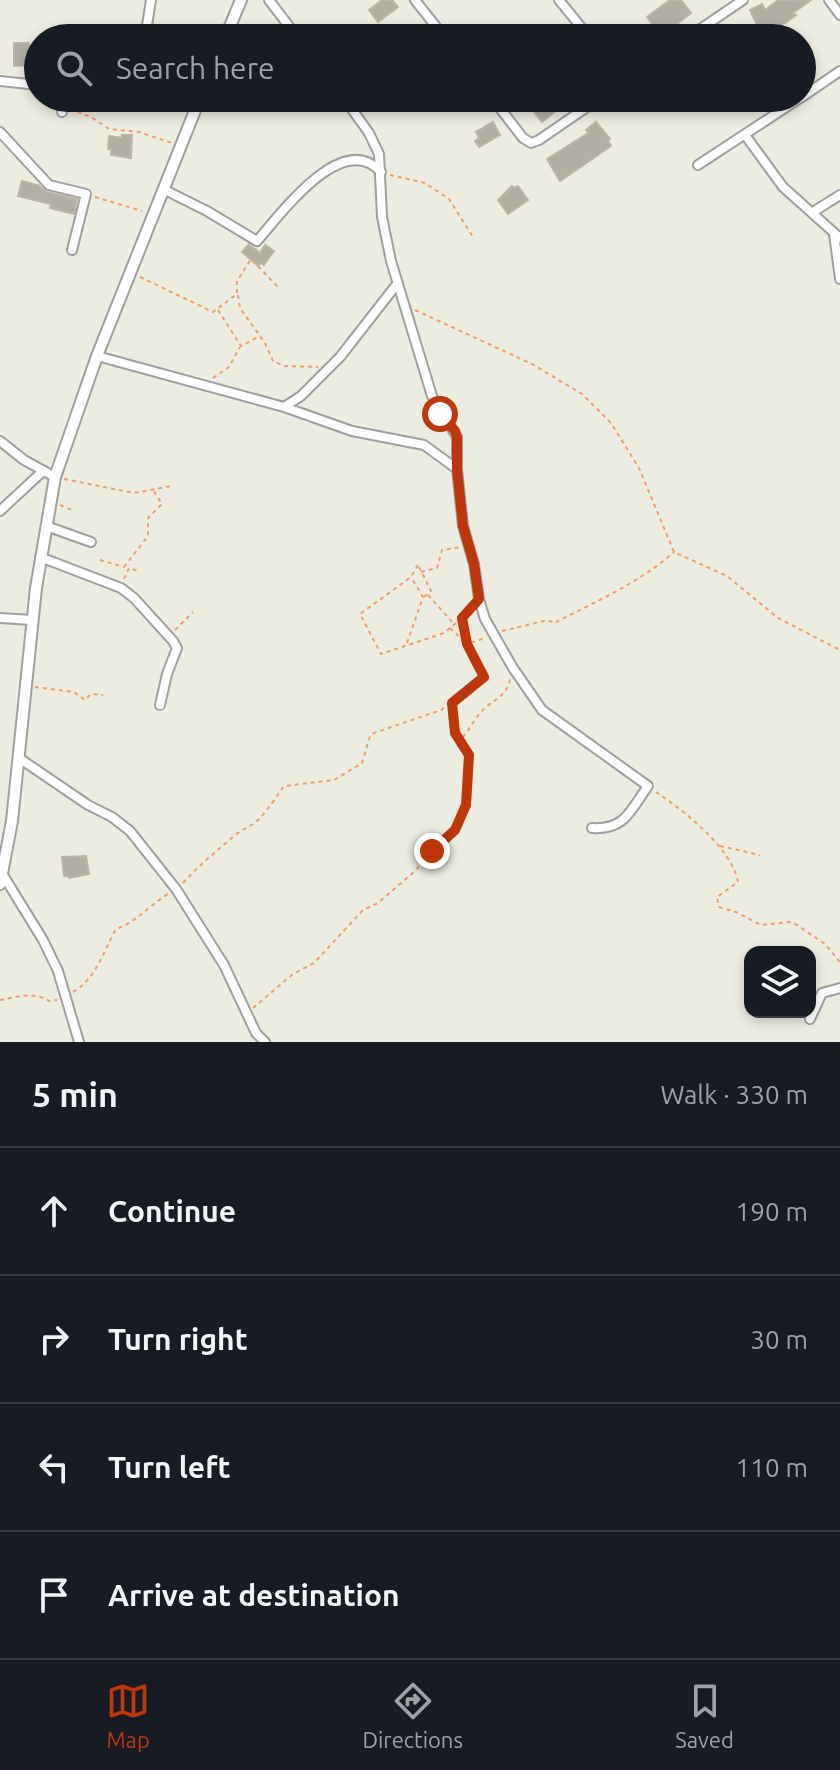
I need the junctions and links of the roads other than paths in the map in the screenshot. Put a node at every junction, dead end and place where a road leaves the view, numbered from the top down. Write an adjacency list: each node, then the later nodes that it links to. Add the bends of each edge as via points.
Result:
1 (151, 0): 9 (street)
2 (241, 0): 10 (street)
3 (269, 0): 11 (street)
4 (415, 0): 12 (street)
5 (560, 0): 13 (street)
6 (743, 0): 14 (street)
7 (829, 0): 8 (street)
8 (840, 15)
9 (147, 24)
10 (231, 24)
11 (287, 24)
12 (434, 24)
13 (579, 24)
14 (708, 24)
15 (840, 71): 18 (street)
16 (0, 81): 17 (street)
17 (24, 84)
18 (816, 87)
19 (194, 112): 28 (street)
20 (354, 112): 27 (street, via 374,142)
21 (503, 112): 22 (street, via 531,143)
22 (580, 112)
23 (779, 112): 25 (street)
24 (0, 132): 32 (street, via 49,185 86,194)
25 (745, 135): 26 (street); 30 (street, via 773,176)
26 (698, 165)
27 (381, 172): 28 (street, via 365,161 332,165 257,241); 34 (street, via 382,217)
28 (165, 190): 35 (street)
29 (840, 195): 30 (street)
30 (813, 212): 31 (street)
31 (837, 236): 33 (street)
32 (72, 250)
33 (840, 279)
34 (397, 284): 36 (street, via 327,370); 38 (street, via 436,406 457,437)
35 (97, 356): 36 (street); 40 (street)
36 (284, 407): 38 (street, via 352,431 424,445)
37 (0, 441): 39 (street)
38 (457, 469): 49 (street, via 466,541 493,635 542,710 648,786 617,826)
39 (43, 471): 40 (street); 41 (street)
40 (55, 477): 42 (street)
41 (0, 511)
42 (46, 526): 43 (street); 44 (street)
43 (91, 542)
44 (40, 557): 46 (street); 47 (street, via 121,588 169,637 177,648)
45 (0, 618): 46 (street)
46 (32, 620): 48 (street)
47 (160, 705)
48 (19, 758): 50 (street); 54 (street, via 130,831 176,889)
49 (592, 828)
50 (1, 879): 53 (street, via 43,940)
51 (840, 988): 52 (street, via 822,993)
52 (810, 1019)
53 (79, 1042)
54 (265, 1042)

